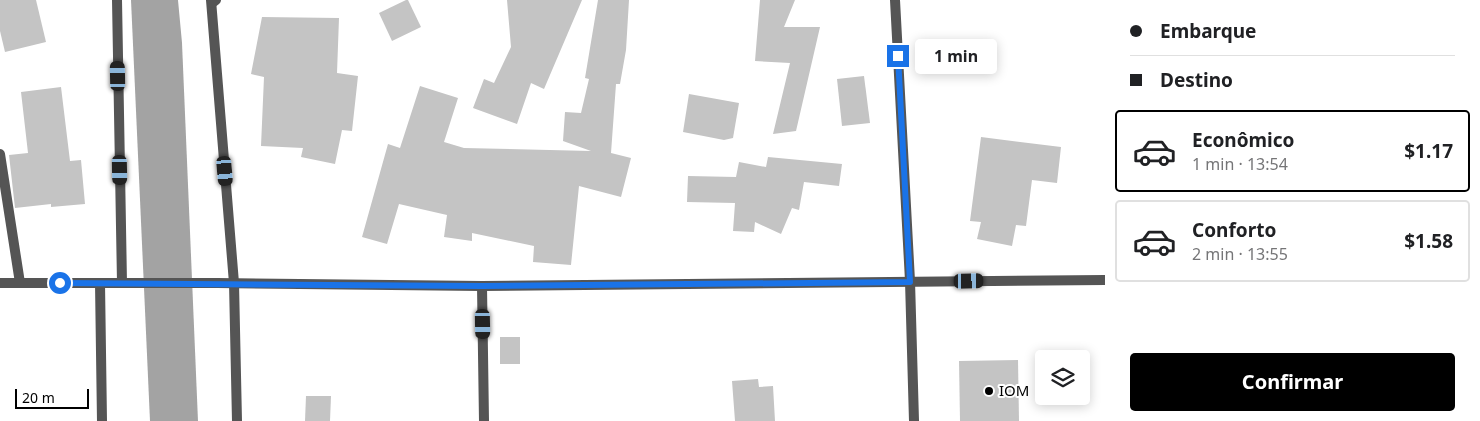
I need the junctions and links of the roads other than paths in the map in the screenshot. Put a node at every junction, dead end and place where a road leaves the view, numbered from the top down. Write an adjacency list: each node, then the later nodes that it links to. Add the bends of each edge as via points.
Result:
1 (116, 0): 10 (street)
2 (895, 0): 6 (street)
3 (213, 1): 11 (street)
4 (0, 154): 8 (street)
5 (1105, 280): 6 (street)
6 (910, 282): 12 (street); 16 (street)
7 (0, 283): 8 (street)
8 (20, 283): 9 (street)
9 (100, 283): 10 (street); 13 (street)
10 (122, 283): 11 (street)
11 (234, 283): 12 (street); 14 (street)
12 (482, 286): 15 (street)
13 (102, 421)
14 (237, 421)
15 (484, 421)
16 (914, 421)

